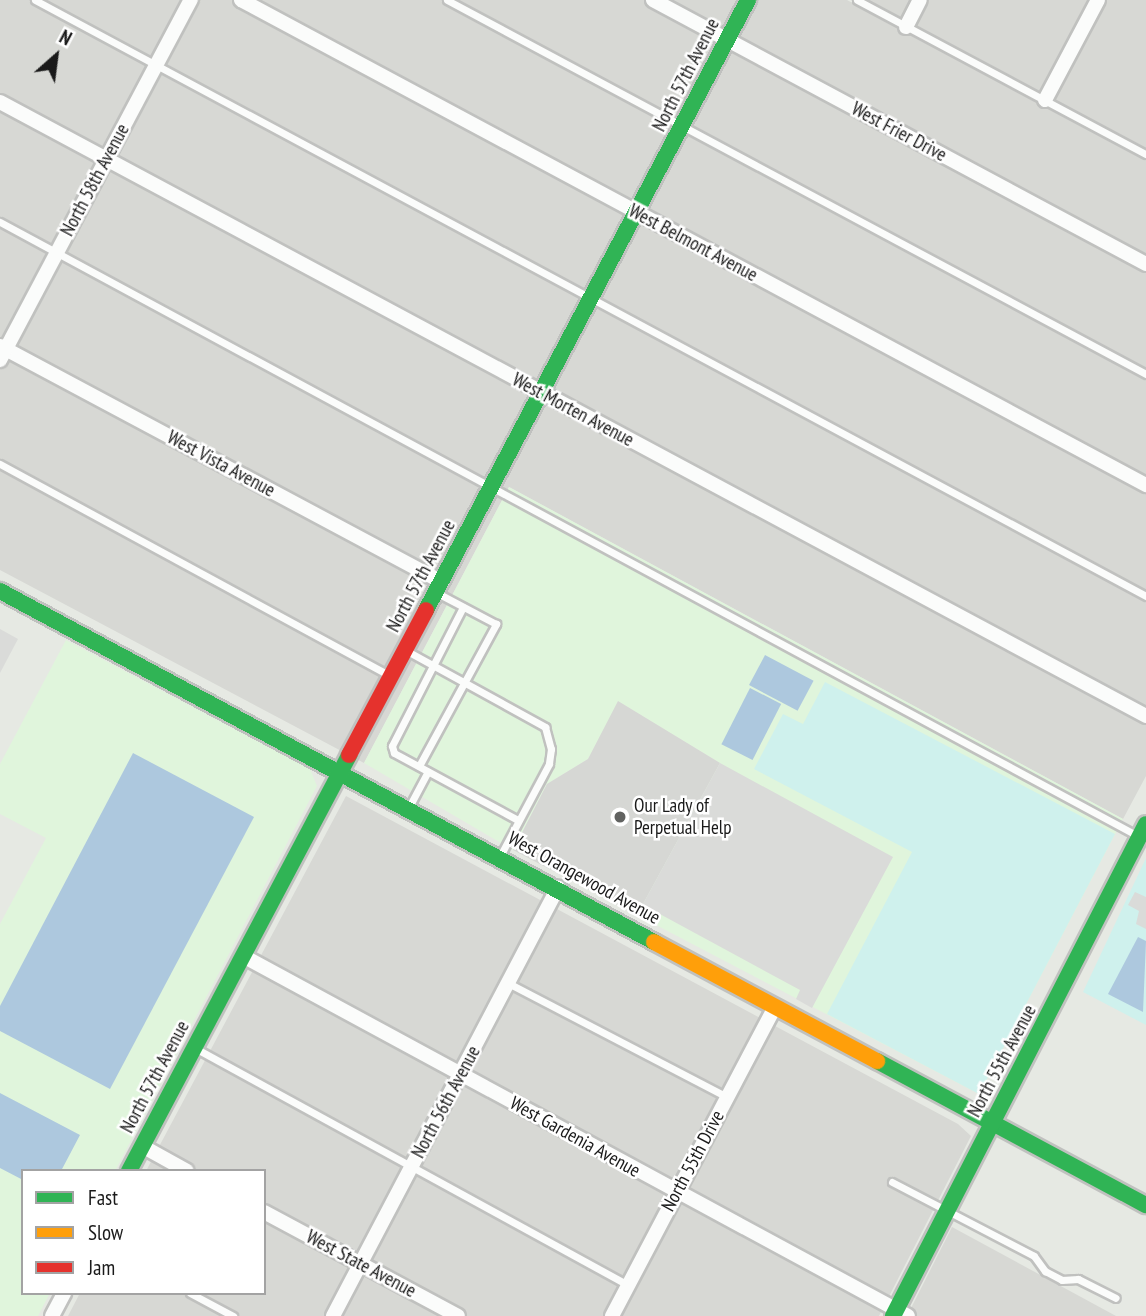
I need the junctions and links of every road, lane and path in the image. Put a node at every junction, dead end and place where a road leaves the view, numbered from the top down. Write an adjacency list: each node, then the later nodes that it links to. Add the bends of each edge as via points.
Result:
1 (35, 0): 12 (lane)
2 (191, 0): 12 (street, North 58th Avenue)
3 (242, 0): 18 (street, West Belmont Avenue)
4 (447, 0): 15 (lane)
5 (653, 0): 11 (street, West Frier Drive)
6 (748, 0): 11 (street, North 57th Avenue)
7 (856, 0): 10 (lane)
8 (920, 0): 10 (street)
9 (1098, 0): 13 (street)
10 (906, 27): 13 (lane)
11 (727, 40): 15 (street, North 57th Avenue); 21 (street, West Frier Drive)
12 (156, 65): 17 (street, North 58th Avenue); 22 (lane)
13 (1045, 100): 16 (lane)
14 (0, 102): 17 (street, West Morten Avenue)
15 (683, 127): 18 (street, North 57th Avenue); 24 (lane)
16 (1146, 154)
17 (106, 159): 20 (street, North 58th Avenue); 25 (street, West Morten Avenue)
18 (636, 213): 22 (street, North 57th Avenue); 27 (street, West Belmont Avenue)
19 (0, 222): 20 (lane)
20 (57, 253): 23 (street, North 58th Avenue); 28 (lane)
21 (1146, 264)
22 (591, 298): 25 (street, North 57th Avenue); 31 (lane)
23 (2, 351): 29 (street, West Vista Avenue)
24 (1146, 373)
25 (541, 393): 28 (street, North 57th Avenue); 37 (street, West Morten Avenue)
26 (0, 464): 35 (lane)
27 (1146, 485)
28 (491, 487): 29 (street, North 57th Avenue); 43 (lane)
29 (439, 587): 32 (lane); 33 (street, North 57th Avenue)
30 (0, 591): 39 (street, West Orangewood Avenue)
31 (1146, 596)
32 (463, 607): 34 (lane); 36 (lane, via 496,624)
33 (405, 650): 34 (lane); 35 (street, North 57th Avenue)
34 (433, 665): 36 (lane); 38 (lane, via 392,746 394,753)
35 (391, 677): 39 (street, North 57th Avenue)
36 (465, 682): 38 (lane); 42 (lane, via 545,727 550,738 549,764)
37 (1146, 716)
38 (419, 766): 40 (lane)
39 (341, 772): 41 (street, West Orangewood Avenue); 46 (street, North 57th Avenue)
40 (428, 772): 41 (lane); 42 (lane)
41 (409, 808): 44 (street, West Orangewood Avenue)
42 (519, 820): 44 (lane)
43 (1143, 830): 52 (street, North 55th Avenue)
44 (500, 856): 45 (street, West Orangewood Avenue)
45 (558, 888): 47 (street, North 56th Avenue); 48 (street, West Orangewood Avenue)
46 (243, 956): 49 (street, North 57th Avenue); 50 (street, West Gardenia Avenue)
47 (508, 983): 50 (street, North 56th Avenue); 51 (lane)
48 (775, 1007): 51 (street, North 55th Drive); 52 (street, West Orangewood Avenue)
49 (195, 1048): 53 (street, North 57th Avenue); 54 (lane)
50 (460, 1074): 54 (street, North 56th Avenue); 58 (street, West Gardenia Avenue)
51 (727, 1097): 58 (street, North 55th Drive)
52 (994, 1121): 59 (street, West Orangewood Avenue); 60 (street, North 55th Avenue)
53 (142, 1146): 55 (street, North 57th Avenue); 56 (street)
54 (412, 1165): 62 (street, North 56th Avenue); 63 (lane, via 423,1176)
55 (130, 1169)
56 (183, 1169)
57 (892, 1182): 60 (lane)
58 (677, 1193): 63 (street, North 55th Drive); 67 (street, West Gardenia Avenue)
59 (1146, 1205)
60 (948, 1211): 66 (lane, via 1034,1256 1053,1275 1078,1279); 67 (street, North 55th Avenue)
61 (266, 1213): 62 (street, West State Avenue)
62 (360, 1264): 70 (street, North 56th Avenue); 71 (street, West State Avenue)
63 (628, 1285): 72 (street, North 55th Drive)
64 (63, 1295): 68 (street)
65 (194, 1295): 69 (lane)
66 (1116, 1298)
67 (899, 1314)
68 (52, 1316)
69 (233, 1316)
70 (333, 1316)
71 (458, 1316)
72 (612, 1316)

